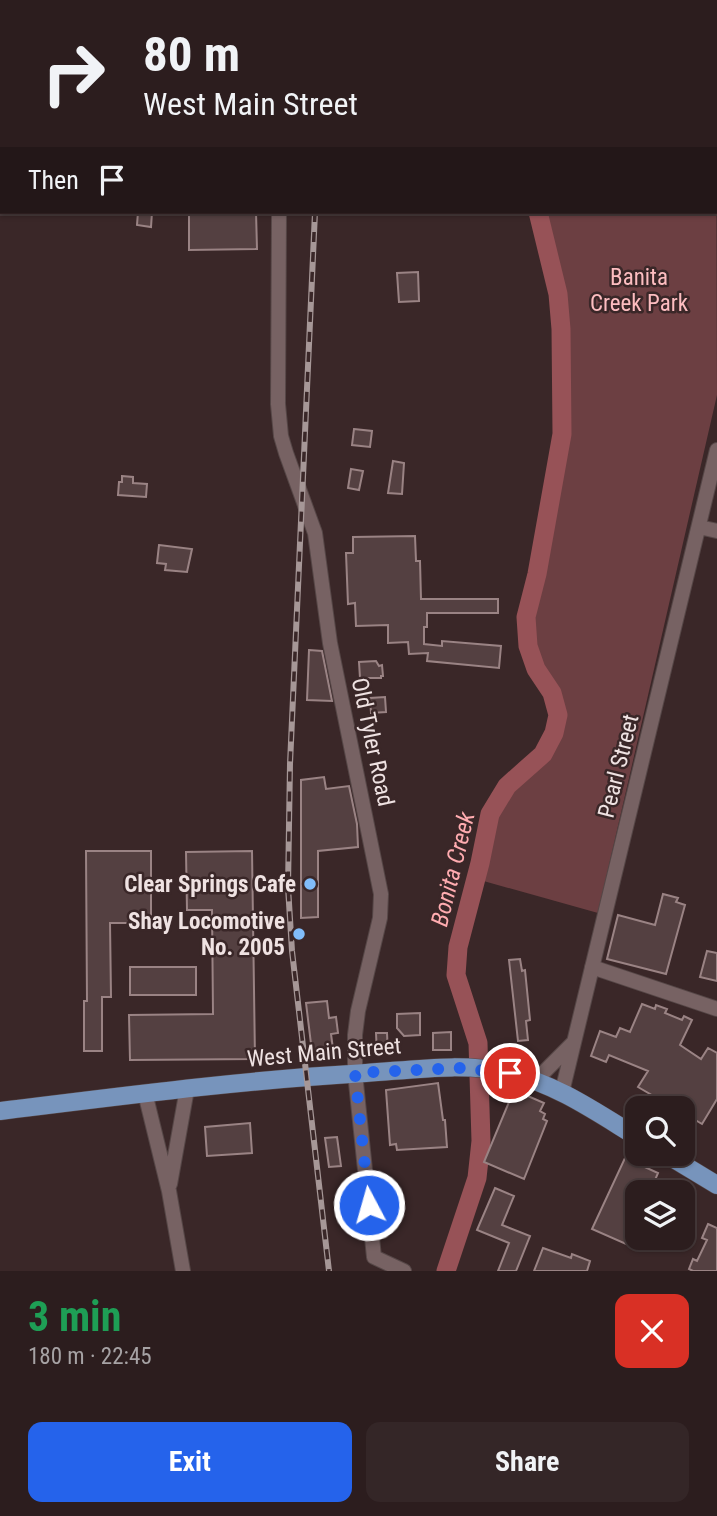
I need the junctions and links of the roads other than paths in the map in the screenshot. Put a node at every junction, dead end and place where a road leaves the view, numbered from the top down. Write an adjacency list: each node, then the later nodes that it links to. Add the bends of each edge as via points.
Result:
1 (279, 214): 8 (street, Old Tyler Road, via 281,436 315,533 330,643 381,894 380,918 356,1023)
2 (717, 450): 3 (street, Pearl Street)
3 (699, 527): 4 (street); 5 (street, Pearl Street)
4 (717, 531)
5 (592, 967): 6 (street); 7 (street, Pearl Street)
6 (717, 1009)
7 (575, 1042): 9 (street); 11 (street, Pearl Street)
8 (355, 1073): 9 (main road, West Main Street, via 459,1068 510,1073); 10 (main road, West Main Street); 18 (street, Old Tyler Road, via 374,1257)
9 (535, 1081): 11 (main road, West Main Street)
10 (187, 1089): 12 (main road, West Main Street); 17 (street)
11 (562, 1092): 14 (main road, West Main Street)
12 (145, 1093): 13 (main road, West Main Street); 17 (street)
13 (0, 1111)
14 (625, 1130)
15 (686, 1166): 16 (main road)
16 (717, 1185)
17 (169, 1191): 19 (street)
18 (402, 1270)
19 (183, 1271)

